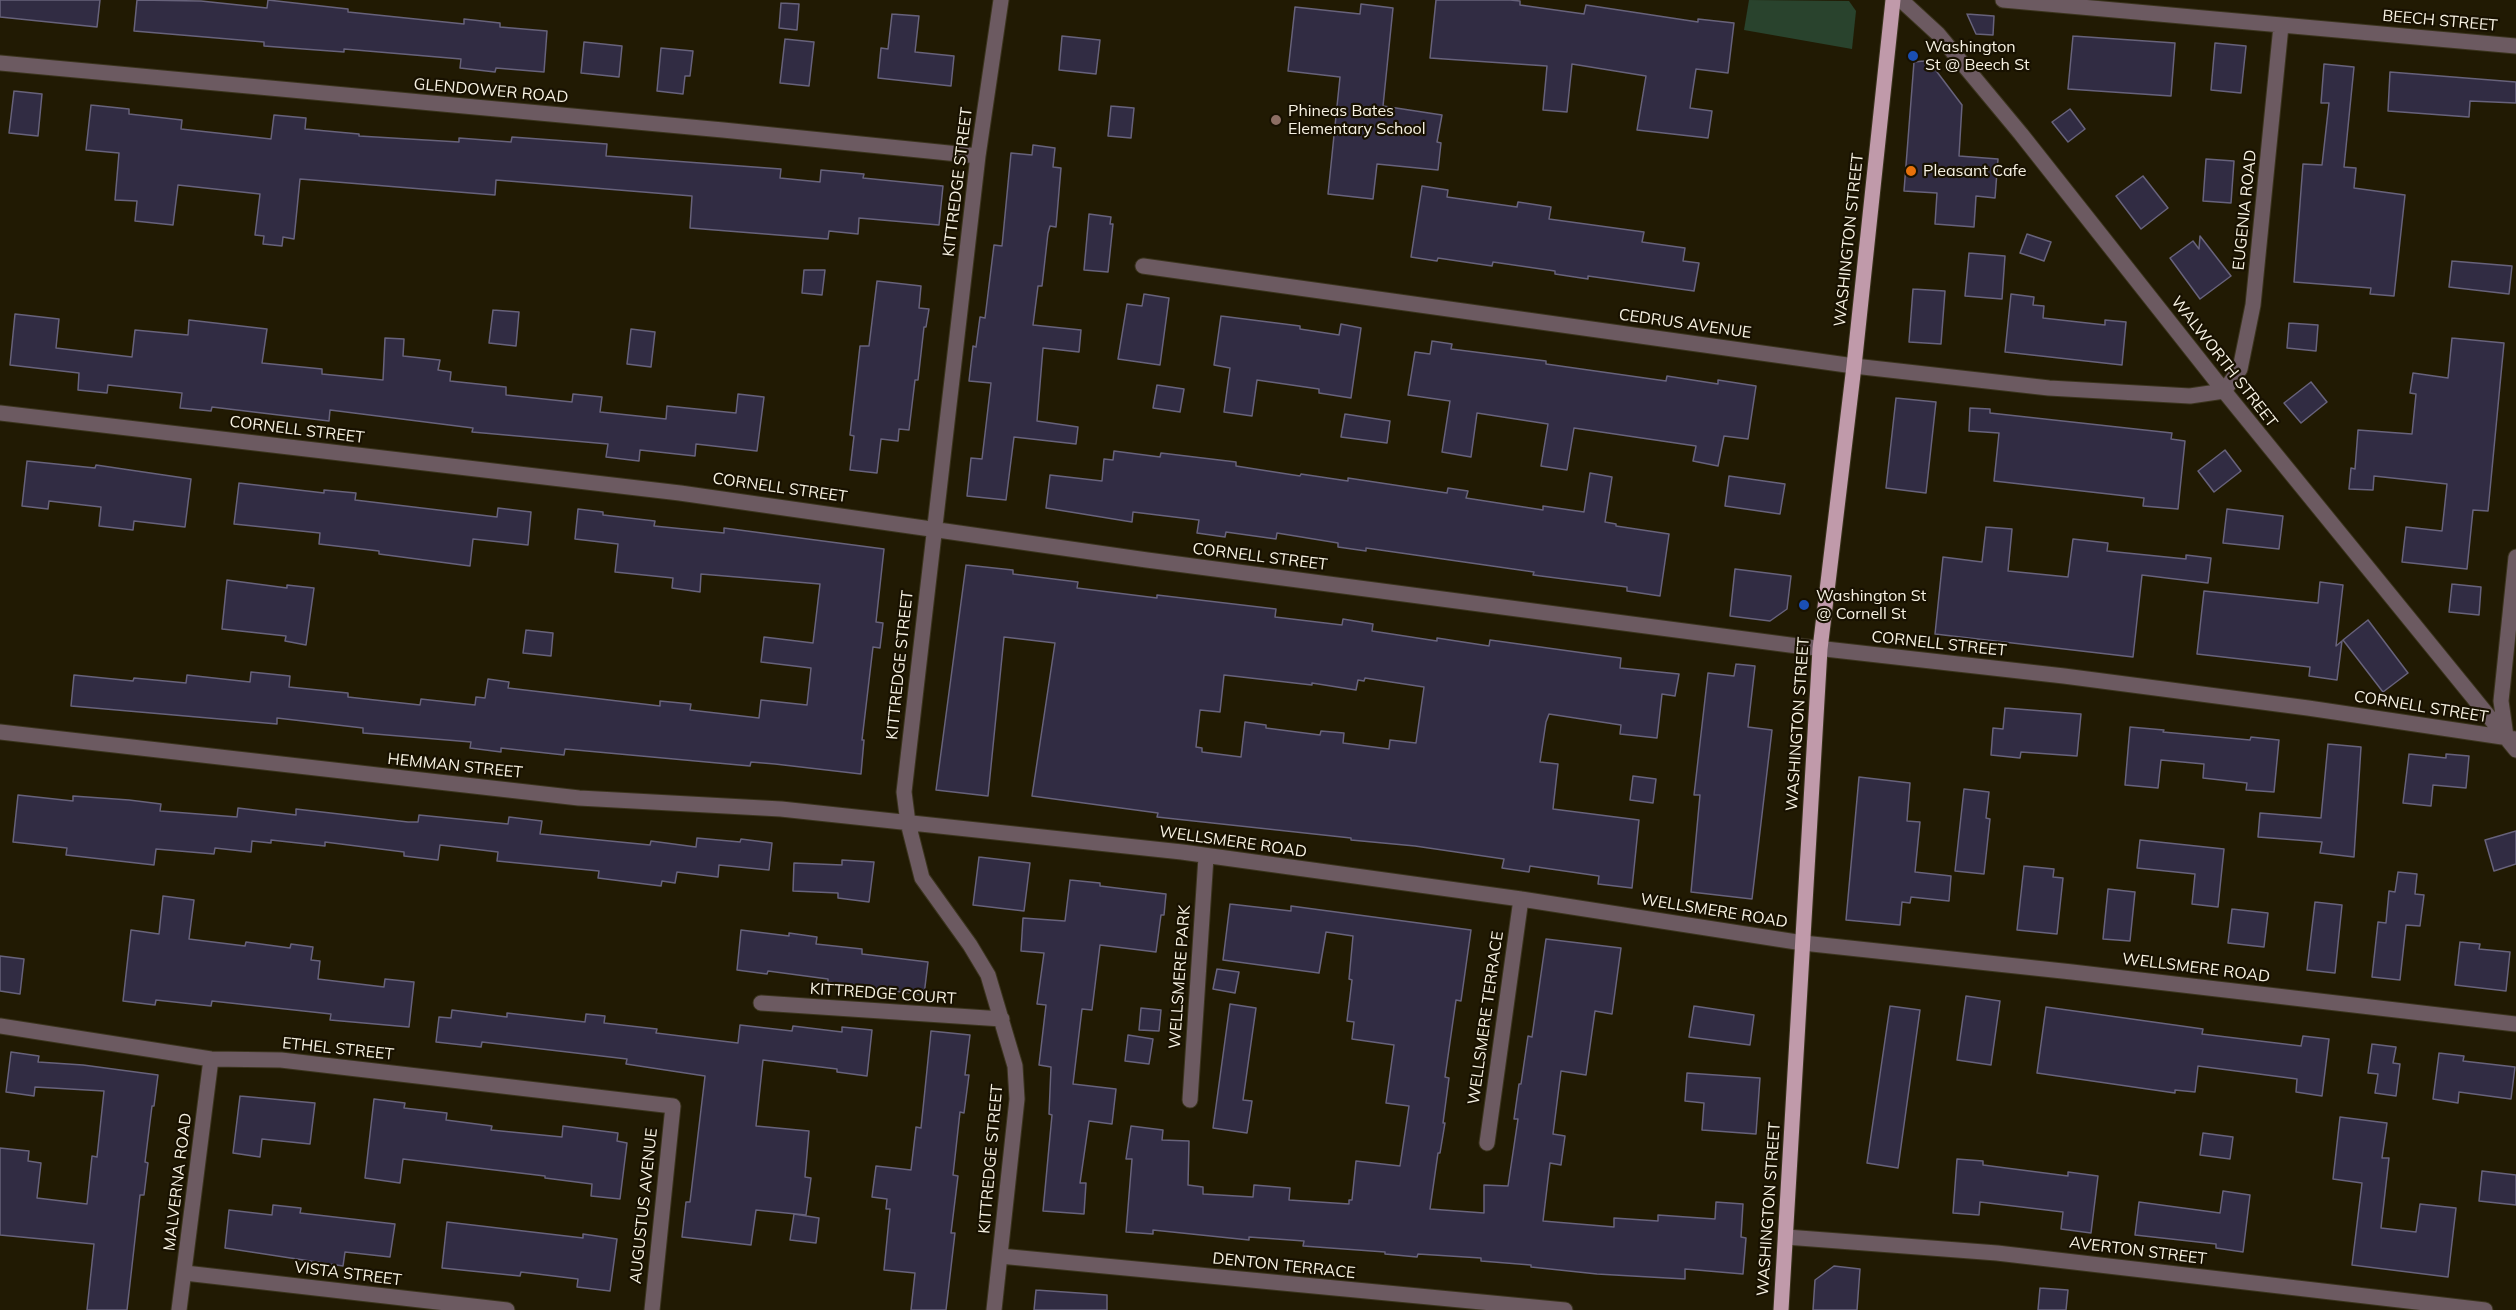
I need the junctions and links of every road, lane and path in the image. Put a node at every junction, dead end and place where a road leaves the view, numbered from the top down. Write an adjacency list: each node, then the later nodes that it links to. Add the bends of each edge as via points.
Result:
1 (1001, 0): 8 (street, KITTREDGE STREET)
2 (1893, 0): 10 (main road, WASHINGTON STREET)
3 (1901, 0): 11 (street, WALWORTH STREET, via 1938,34 2021,134)
4 (2003, 0): 5 (street, BEECH STREET)
5 (2281, 26): 6 (street, BEECH STREET); 11 (street, EUGENIA ROAD, via 2253,304 2240,369)
6 (2516, 46)
7 (0, 63): 8 (street, GLENDOWER ROAD)
8 (978, 156): 13 (street, KITTREDGE STREET)
9 (1143, 266): 10 (street, CEDRUS AVENUE)
10 (1854, 366): 11 (street, CEDRUS AVENUE, via 2049,388 2190,396); 15 (main road, WASHINGTON STREET)
11 (2224, 391): 17 (street, WALWORTH STREET)
12 (0, 413): 13 (street, CORNELL STREET, via 680,493)
13 (933, 528): 15 (street, CORNELL STREET); 18 (street, KITTREDGE STREET, via 904,792)
14 (2516, 557): 17 (street, via 2500,701)
15 (1820, 649): 17 (street, CORNELL STREET, via 2308,708); 21 (main road, WASHINGTON STREET)
16 (0, 732): 18 (street, HEMMAN STREET, via 579,798 781,809)
17 (2513, 742)
18 (908, 823): 19 (street, WELLSMERE ROAD); 23 (street, KITTREDGE STREET, via 922,878 988,975)
19 (1206, 857): 20 (street, WELLSMERE ROAD); 27 (street, WELLSMERE PARK)
20 (1521, 899): 21 (street, WELLSMERE ROAD); 29 (street, WELLSMERE TERRACE)
21 (1803, 943): 24 (street, WELLSMERE ROAD); 30 (main road, WASHINGTON STREET)
22 (761, 1003): 23 (street, KITTREDGE COURT)
23 (1002, 1019): 31 (street, KITTREDGE STREET, via 1015,1066 1017,1100)
24 (2516, 1024)
25 (0, 1026): 26 (street, ETHEL STREET)
26 (211, 1059): 28 (street, ETHEL STREET, via 281,1060); 32 (street, MALVERNA ROAD)
27 (1190, 1100)
28 (673, 1106): 35 (street, AUGUSTUS AVENUE)
29 (1487, 1143)
30 (1786, 1237): 38 (main road, WASHINGTON STREET); 39 (street, AVERTON STREET, via 1997,1253)
31 (1000, 1256): 36 (street, KITTREDGE STREET); 37 (street, DENTON TERRACE)
32 (185, 1273): 33 (street, MALVERNA ROAD); 34 (street, VISTA STREET)
33 (179, 1310)
34 (507, 1310)
35 (652, 1310)
36 (994, 1310)
37 (1565, 1310)
38 (1780, 1310)
39 (2485, 1310)

